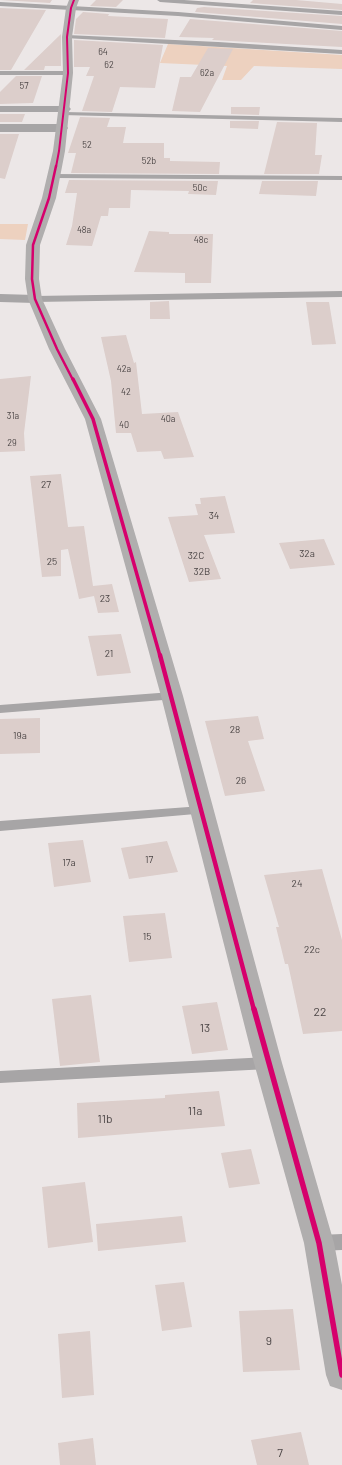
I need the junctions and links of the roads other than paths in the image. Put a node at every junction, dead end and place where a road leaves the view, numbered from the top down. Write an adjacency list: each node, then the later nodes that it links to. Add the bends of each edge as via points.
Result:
1 (160, 0): 4 (lane)
2 (0, 4): 3 (lane)
3 (73, 4): 5 (lane); 6 (street)
4 (342, 13)
5 (342, 28)
6 (68, 37): 7 (lane); 9 (street)
7 (342, 52)
8 (0, 73): 9 (lane)
9 (68, 73): 11 (street)
10 (0, 109): 11 (street)
11 (64, 117): 12 (lane); 13 (street); 14 (street)
12 (342, 120)
13 (0, 128)
14 (55, 176): 15 (lane); 18 (street, via 33,245 32,279)
15 (342, 178)
16 (342, 294): 18 (lane)
17 (0, 298): 18 (street)
18 (35, 299): 19 (street, via 93,419)
19 (172, 696): 20 (lane); 21 (street)
20 (0, 710)
21 (202, 810): 22 (lane); 23 (street)
22 (0, 826)
23 (268, 1063): 24 (lane); 26 (street)
24 (0, 1076)
25 (342, 1242): 26 (lane)
26 (319, 1243): 27 (street)
27 (342, 1375)

